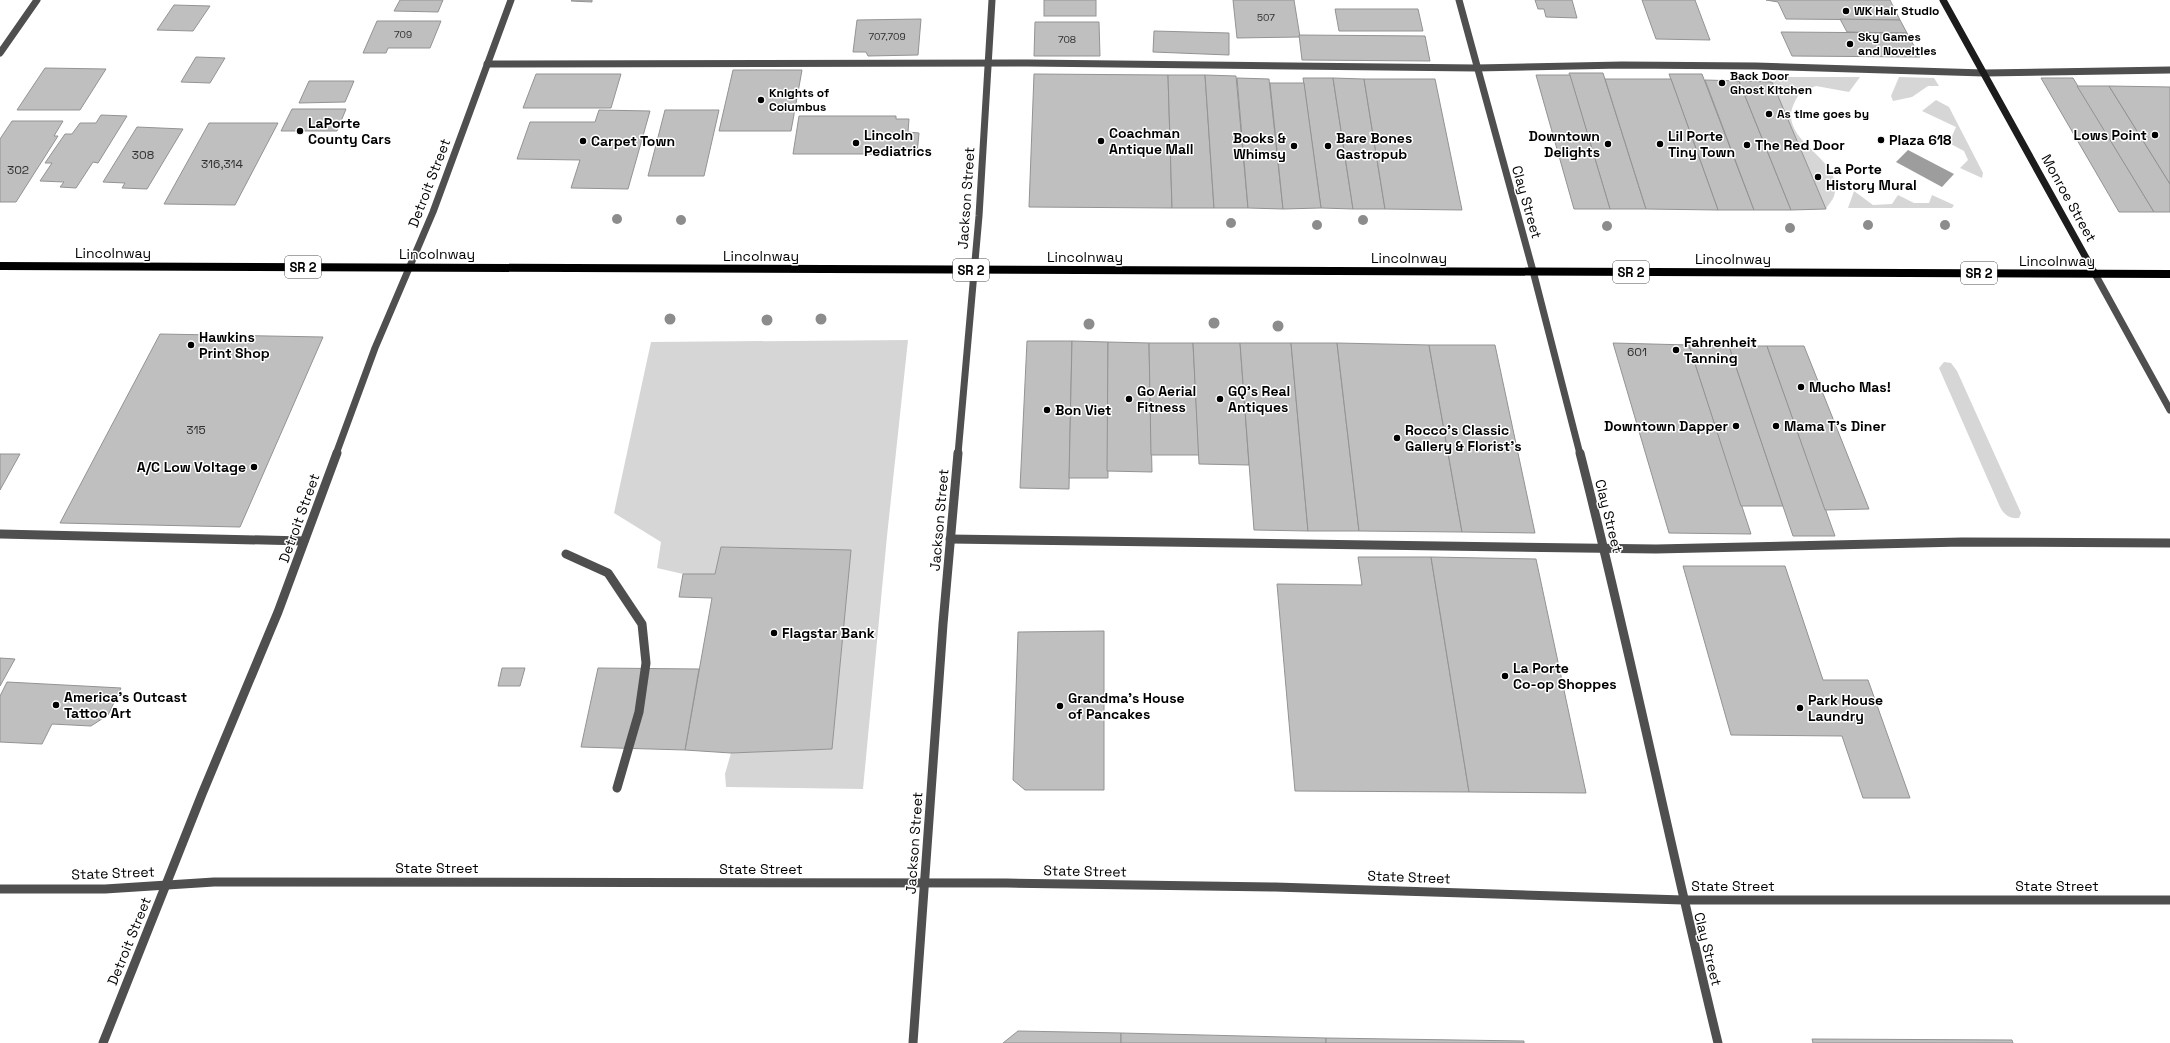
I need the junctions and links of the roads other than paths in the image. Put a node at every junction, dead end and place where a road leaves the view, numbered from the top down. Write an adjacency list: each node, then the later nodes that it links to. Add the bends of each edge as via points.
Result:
1 (37, 0): 6 (street)
2 (511, 0): 7 (street, Detroit Street)
3 (992, 0): 8 (street, Jackson Street)
4 (1458, 0): 9 (street, Clay Street)
5 (1943, 0): 11 (main road, Monroe Street)
6 (0, 53)
7 (487, 64): 8 (street); 13 (street, Detroit Street, via 433,212)
8 (988, 64): 9 (street); 14 (street, Jackson Street)
9 (1476, 68): 11 (street, via 1748,66); 15 (street, Clay Street)
10 (2170, 70): 11 (street)
11 (1984, 73): 16 (main road, Monroe Street)
12 (0, 266): 13 (main road, Lincolnway / SR 2)
13 (409, 267): 14 (main road, Lincolnway / SR 2); 21 (street, Detroit Street, via 377,342)
14 (974, 270): 15 (main road, Lincolnway / SR 2); 20 (street, Jackson Street)
15 (1533, 271): 16 (main road, Lincolnway / SR 2); 23 (street, Clay Street)
16 (2095, 274): 17 (main road, Lincolnway / SR 2); 18 (street, Monroe Street)
17 (2170, 274)
18 (2170, 410)
19 (0, 534): 21 (street)
20 (950, 539): 23 (street); 26 (street, Jackson Street)
21 (304, 541): 27 (street, Detroit Street, via 278,612)
22 (2170, 543): 23 (street, via 1962,542)
23 (1604, 548): 29 (street, Clay Street)
24 (566, 554): 25 (street, via 608,573 642,624 646,663 639,712)
25 (617, 788)
26 (924, 884): 27 (street, State Street, via 214,882); 29 (street, State Street, via 1275,887); 32 (street, Jackson Street)
27 (166, 885): 28 (street, State Street, via 105,889); 31 (street, Detroit Street)
28 (0, 889)
29 (1682, 900): 30 (street, State Street); 33 (street, Clay Street)
30 (2170, 900)
31 (103, 1043)
32 (912, 1043)
33 (1718, 1043)

